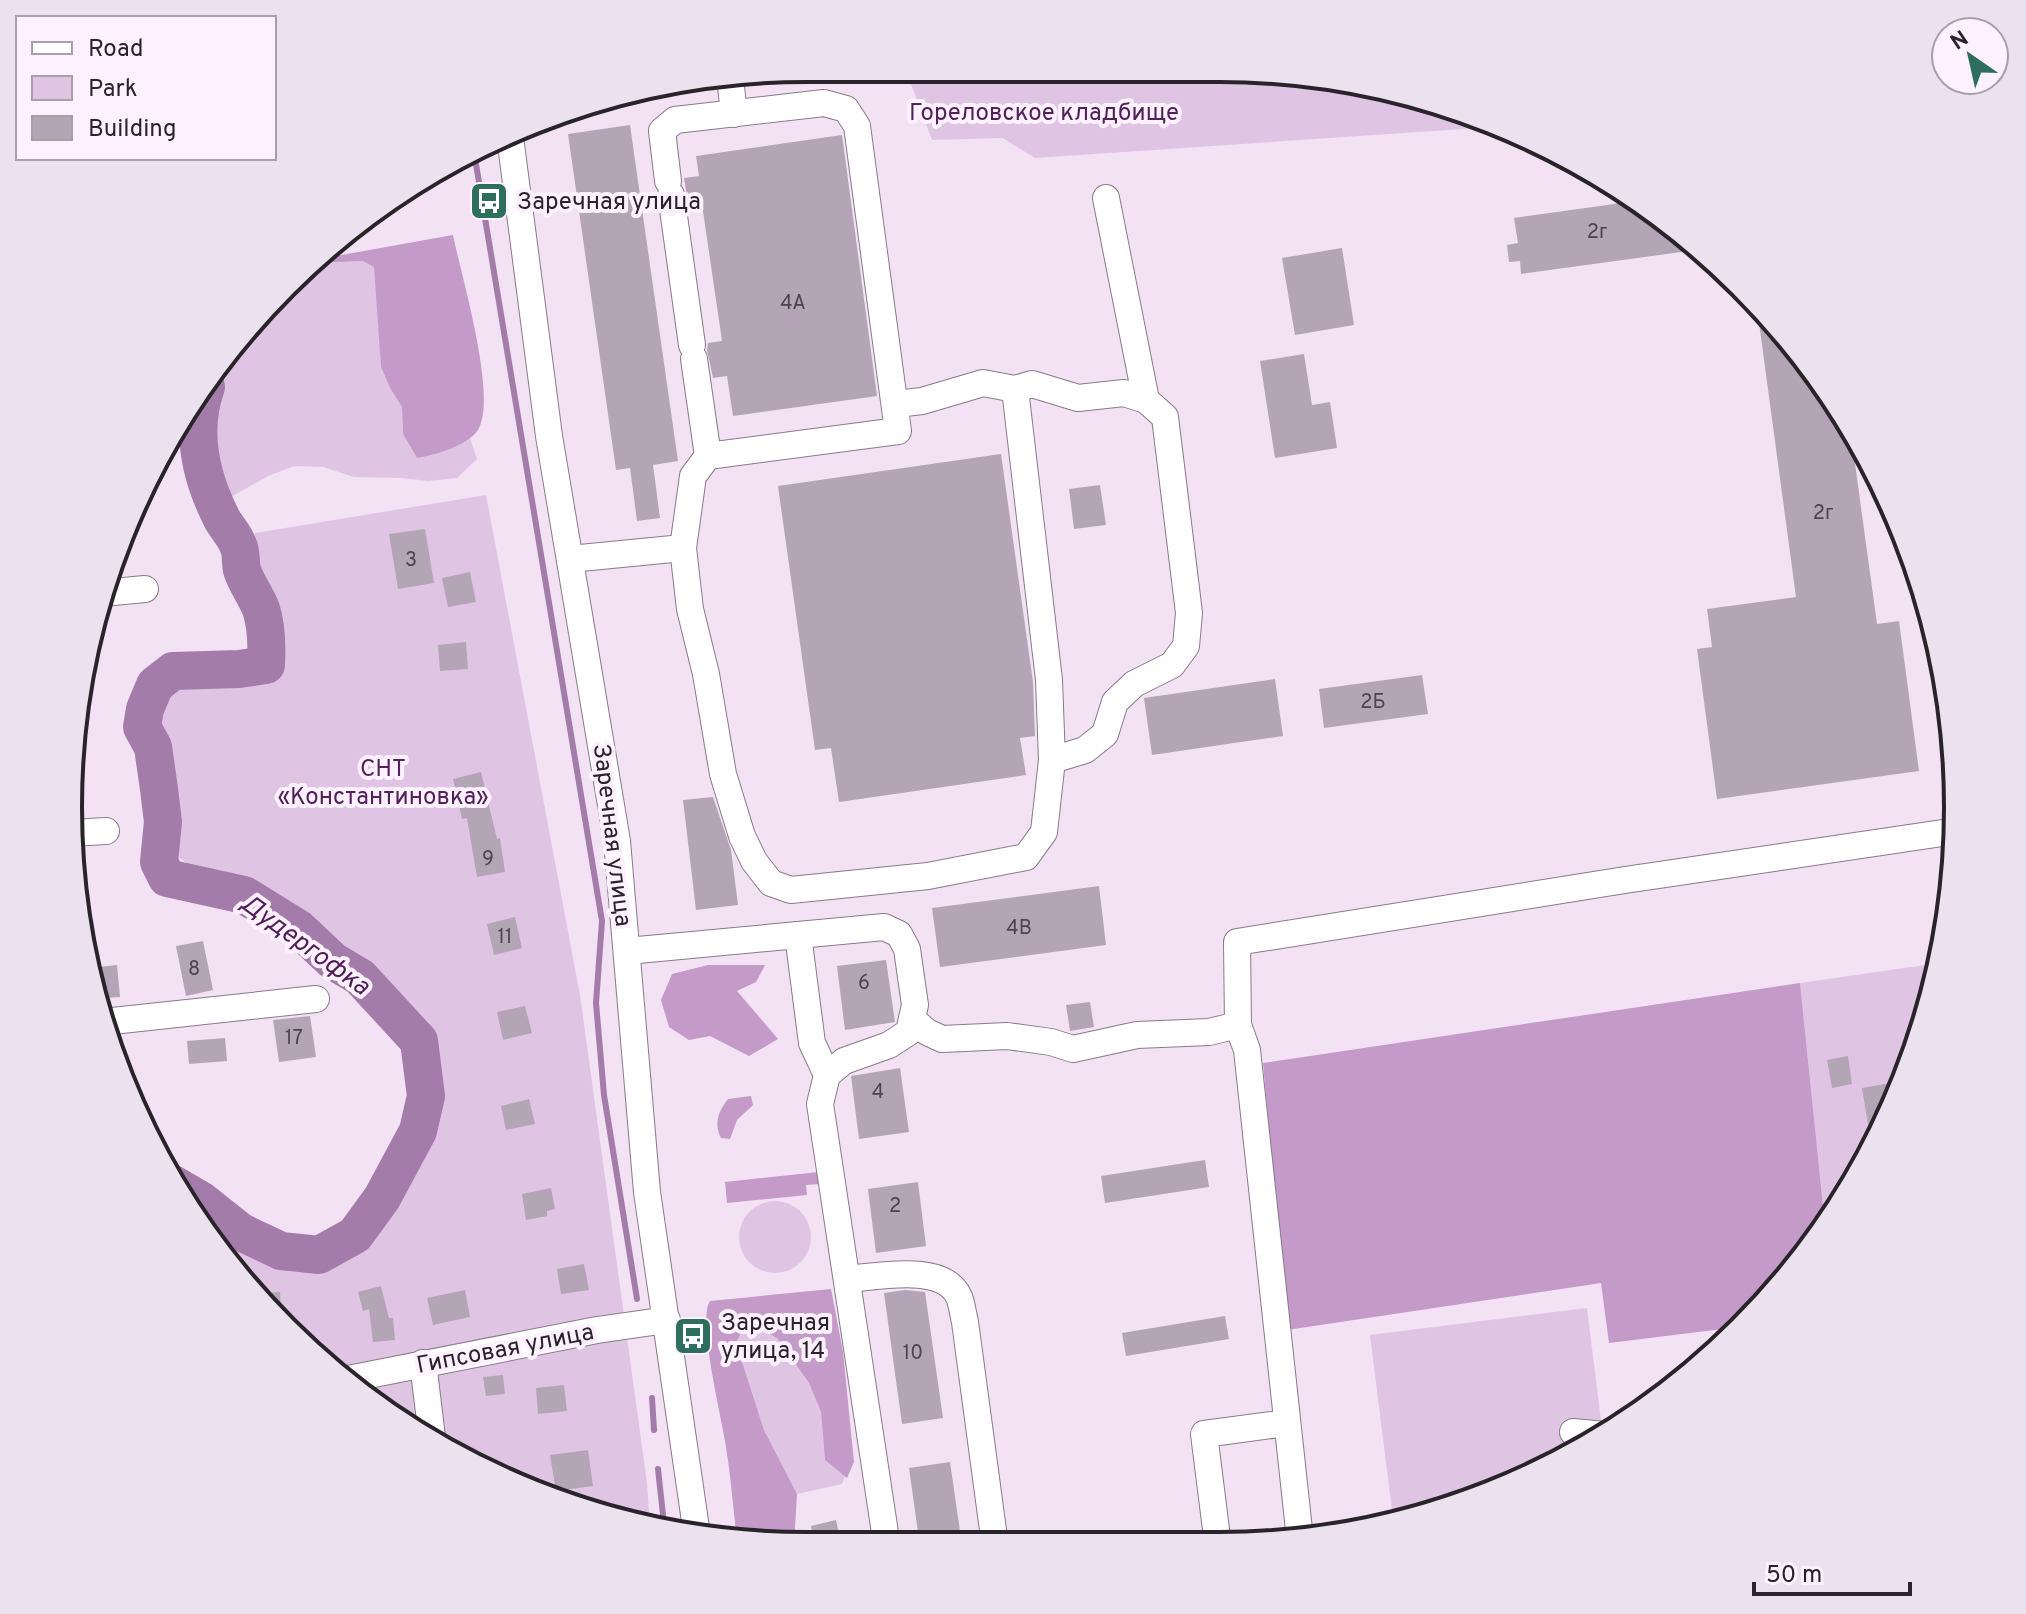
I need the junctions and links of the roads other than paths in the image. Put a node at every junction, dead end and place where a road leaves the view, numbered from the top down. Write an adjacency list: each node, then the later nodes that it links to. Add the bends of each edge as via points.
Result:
1 (731, 86): 2 (street)
2 (734, 114): 7 (street, via 824,103 846,109 857,126); 8 (street, via 675,120 662,131)
3 (511, 146): 10 (street, Заречная улица)
4 (1106, 198): 6 (street)
5 (1015, 389): 6 (street, via 1032,384 1078,398 1124,393); 7 (street, via 983,383); 13 (street, via 1049,680)
6 (1146, 400): 13 (street, via 1165,417 1189,613 1186,646 1172,665 1134,684 1115,702 1105,734 1085,750)
7 (896, 404): 8 (street, via 898,431)
8 (708, 456): 9 (street, via 693,476)
9 (683, 548): 10 (street); 13 (street, via 723,774 742,836 771,883 791,890 912,878 1026,857 1044,832)
10 (570, 559): 18 (street, Заречная улица, via 617,841)
11 (145, 589): 12 (street)
12 (115, 592)
13 (1052, 760)
14 (106, 831): 15 (street)
15 (83, 832)
16 (1943, 833): 22 (street, via 1237,942)
17 (798, 935): 18 (street); 20 (street, via 884,927 899,934 907,949); 23 (street, via 812,1043)
18 (627, 951): 25 (street, Заречная улица, via 647,1192)
19 (316, 999): 21 (street)
20 (912, 1019): 22 (street, via 942,1039 1007,1036 1073,1049 1137,1035 1209,1032); 23 (street, via 909,1032 844,1061)
21 (114, 1021)
22 (1238, 1025): 28 (street, via 1247,1050)
23 (827, 1075): 24 (street, via 820,1104)
24 (847, 1279): 34 (street); 35 (street, via 921,1273 958,1294)
25 (667, 1320): 26 (street, Гипсовая улица); 32 (street, Заречная улица)
26 (423, 1363): 27 (street, Гипсовая улица); 29 (street)
27 (359, 1377)
28 (1287, 1423): 33 (street); 36 (street, via 1204,1434)
29 (431, 1427)
30 (1573, 1432): 31 (street)
31 (1585, 1433)
32 (695, 1523)
33 (1299, 1527)
34 (885, 1532)
35 (993, 1532)
36 (1216, 1532)

